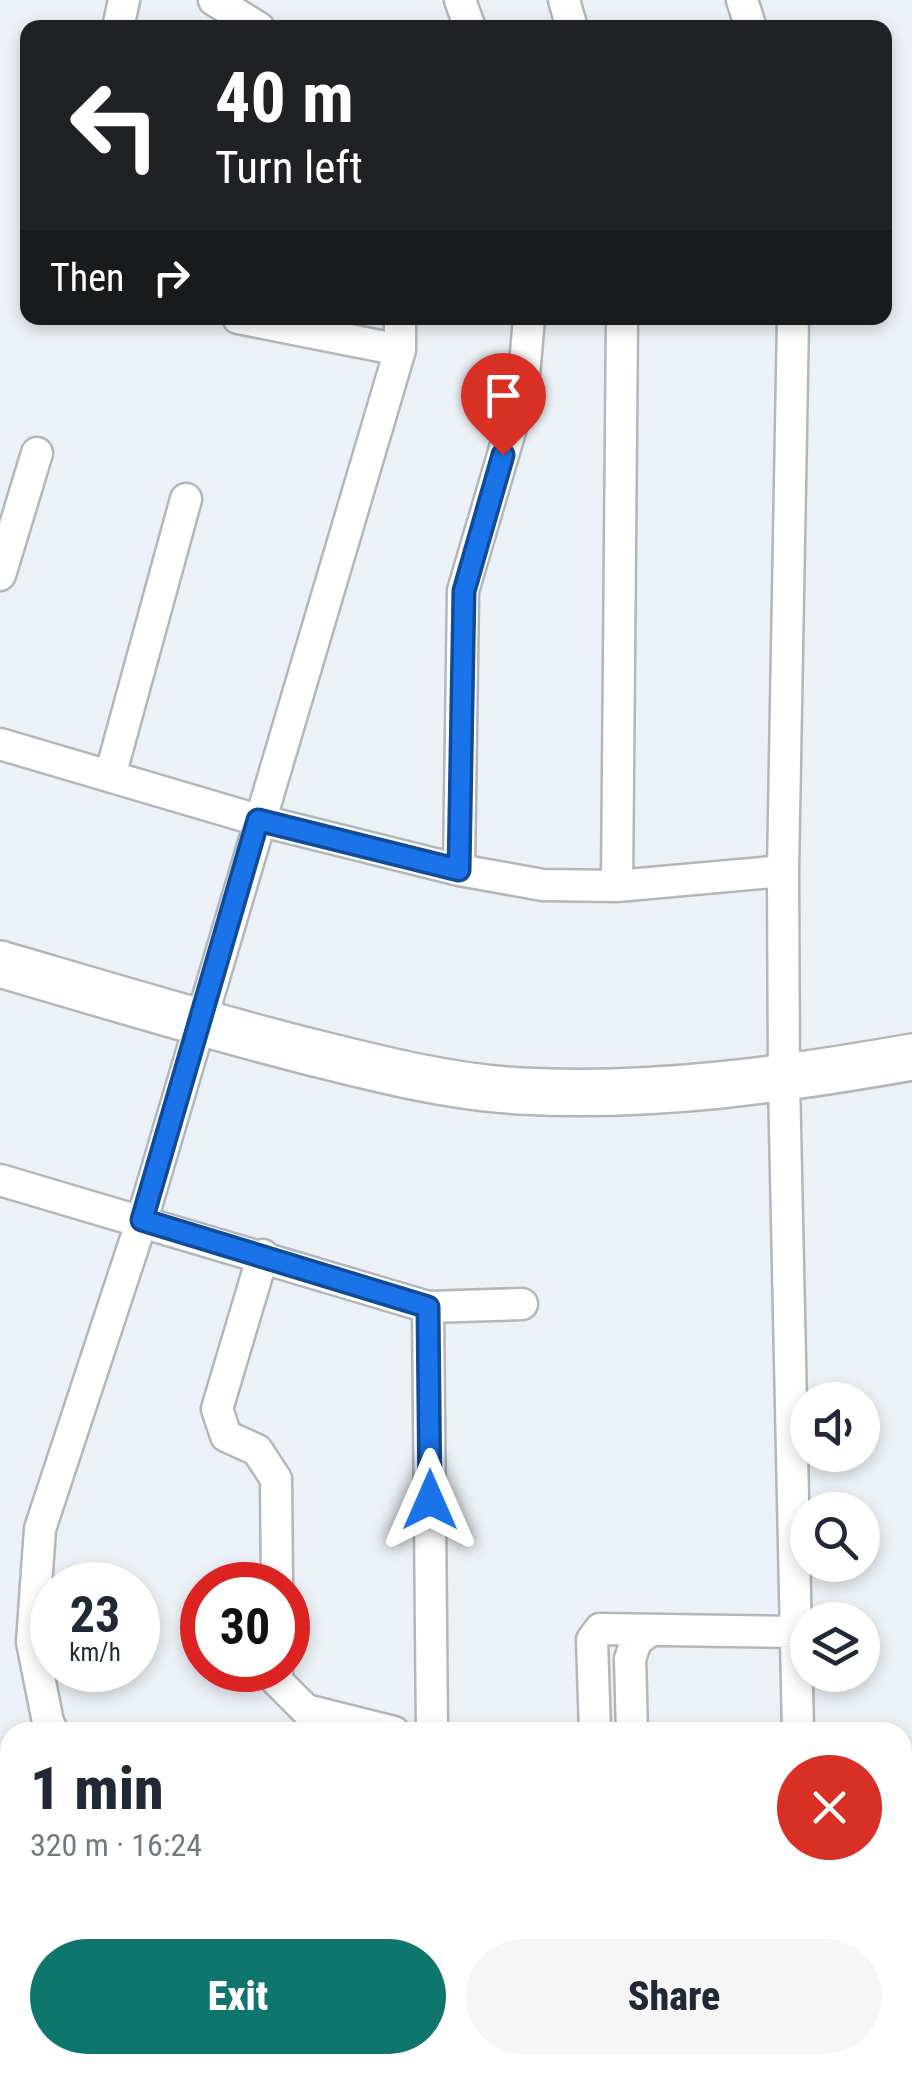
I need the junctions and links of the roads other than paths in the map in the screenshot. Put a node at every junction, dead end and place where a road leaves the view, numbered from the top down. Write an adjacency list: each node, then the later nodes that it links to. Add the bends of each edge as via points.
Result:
1 (214, 0): 2 (street)
2 (246, 20)
3 (273, 325): 8 (street)
4 (400, 325): 8 (street)
5 (528, 325): 15 (street, via 522,387 464,591)
6 (622, 325): 17 (street)
7 (792, 325): 16 (street)
8 (400, 350): 14 (street)
9 (37, 453): 11 (street)
10 (186, 500): 13 (street)
11 (0, 575)
12 (0, 744): 13 (street)
13 (110, 776): 14 (street)
14 (258, 820): 15 (street); 19 (street)
15 (459, 870): 17 (street, via 543,885)
16 (784, 870): 17 (street); 21 (street)
17 (618, 886)
18 (0, 964): 19 (street)
19 (201, 1022): 21 (street, via 394,1073 518,1090 627,1092); 23 (street)
20 (912, 1057): 21 (street)
21 (784, 1080): 28 (street)
22 (0, 1180): 23 (street)
23 (142, 1220): 24 (street); 33 (street, via 40,1530 32,1642)
24 (263, 1256): 26 (street); 27 (street, via 217,1409 226,1436 258,1450 276,1479)
25 (522, 1304): 26 (street)
26 (428, 1307): 35 (street)
27 (276, 1562)
28 (797, 1602)
29 (650, 1630): 30 (street); 36 (street, via 600,1630 592,1640); 37 (street, via 630,1659)
30 (790, 1632)
31 (288, 1692): 34 (street, via 306,1710)
32 (798, 1692): 38 (street)
33 (51, 1722)
34 (354, 1722)
35 (432, 1722)
36 (595, 1722)
37 (632, 1722)
38 (798, 1722)

